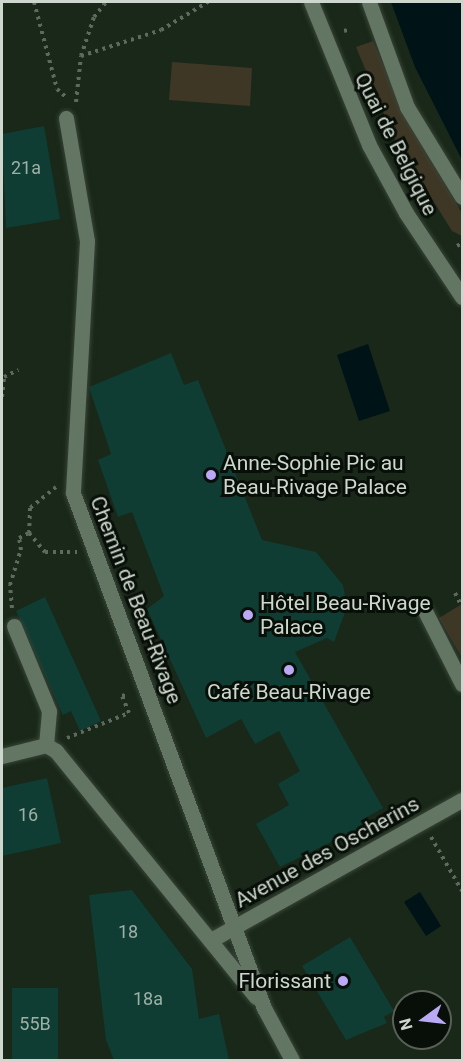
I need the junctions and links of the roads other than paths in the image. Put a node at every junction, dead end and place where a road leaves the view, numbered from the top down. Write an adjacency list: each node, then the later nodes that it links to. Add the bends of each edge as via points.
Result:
1 (311, 2): 5 (street, Quai de Belgique, via 369,145 406,213)
2 (369, 2): 4 (street, Quai de Belgique, via 407,107)
3 (71, 112): 12 (street, Chemin de Beau-Rivage, via 87,241 73,493)
4 (462, 197)
5 (462, 297)
6 (425, 611): 8 (street)
7 (14, 626): 9 (street, via 49,711)
8 (462, 684)
9 (46, 745): 10 (street); 13 (street, Chemin de Beau-Rivage)
10 (2, 756)
11 (462, 800): 12 (street, Avenue des Oscherins)
12 (236, 926): 13 (street, Avenue des Oscherins); 14 (street, Chemin de Beau-Rivage)
13 (211, 940): 14 (street, Chemin de Beau-Rivage)
14 (264, 1008): 15 (street, Chemin de Beau-Rivage)
15 (292, 1060)

